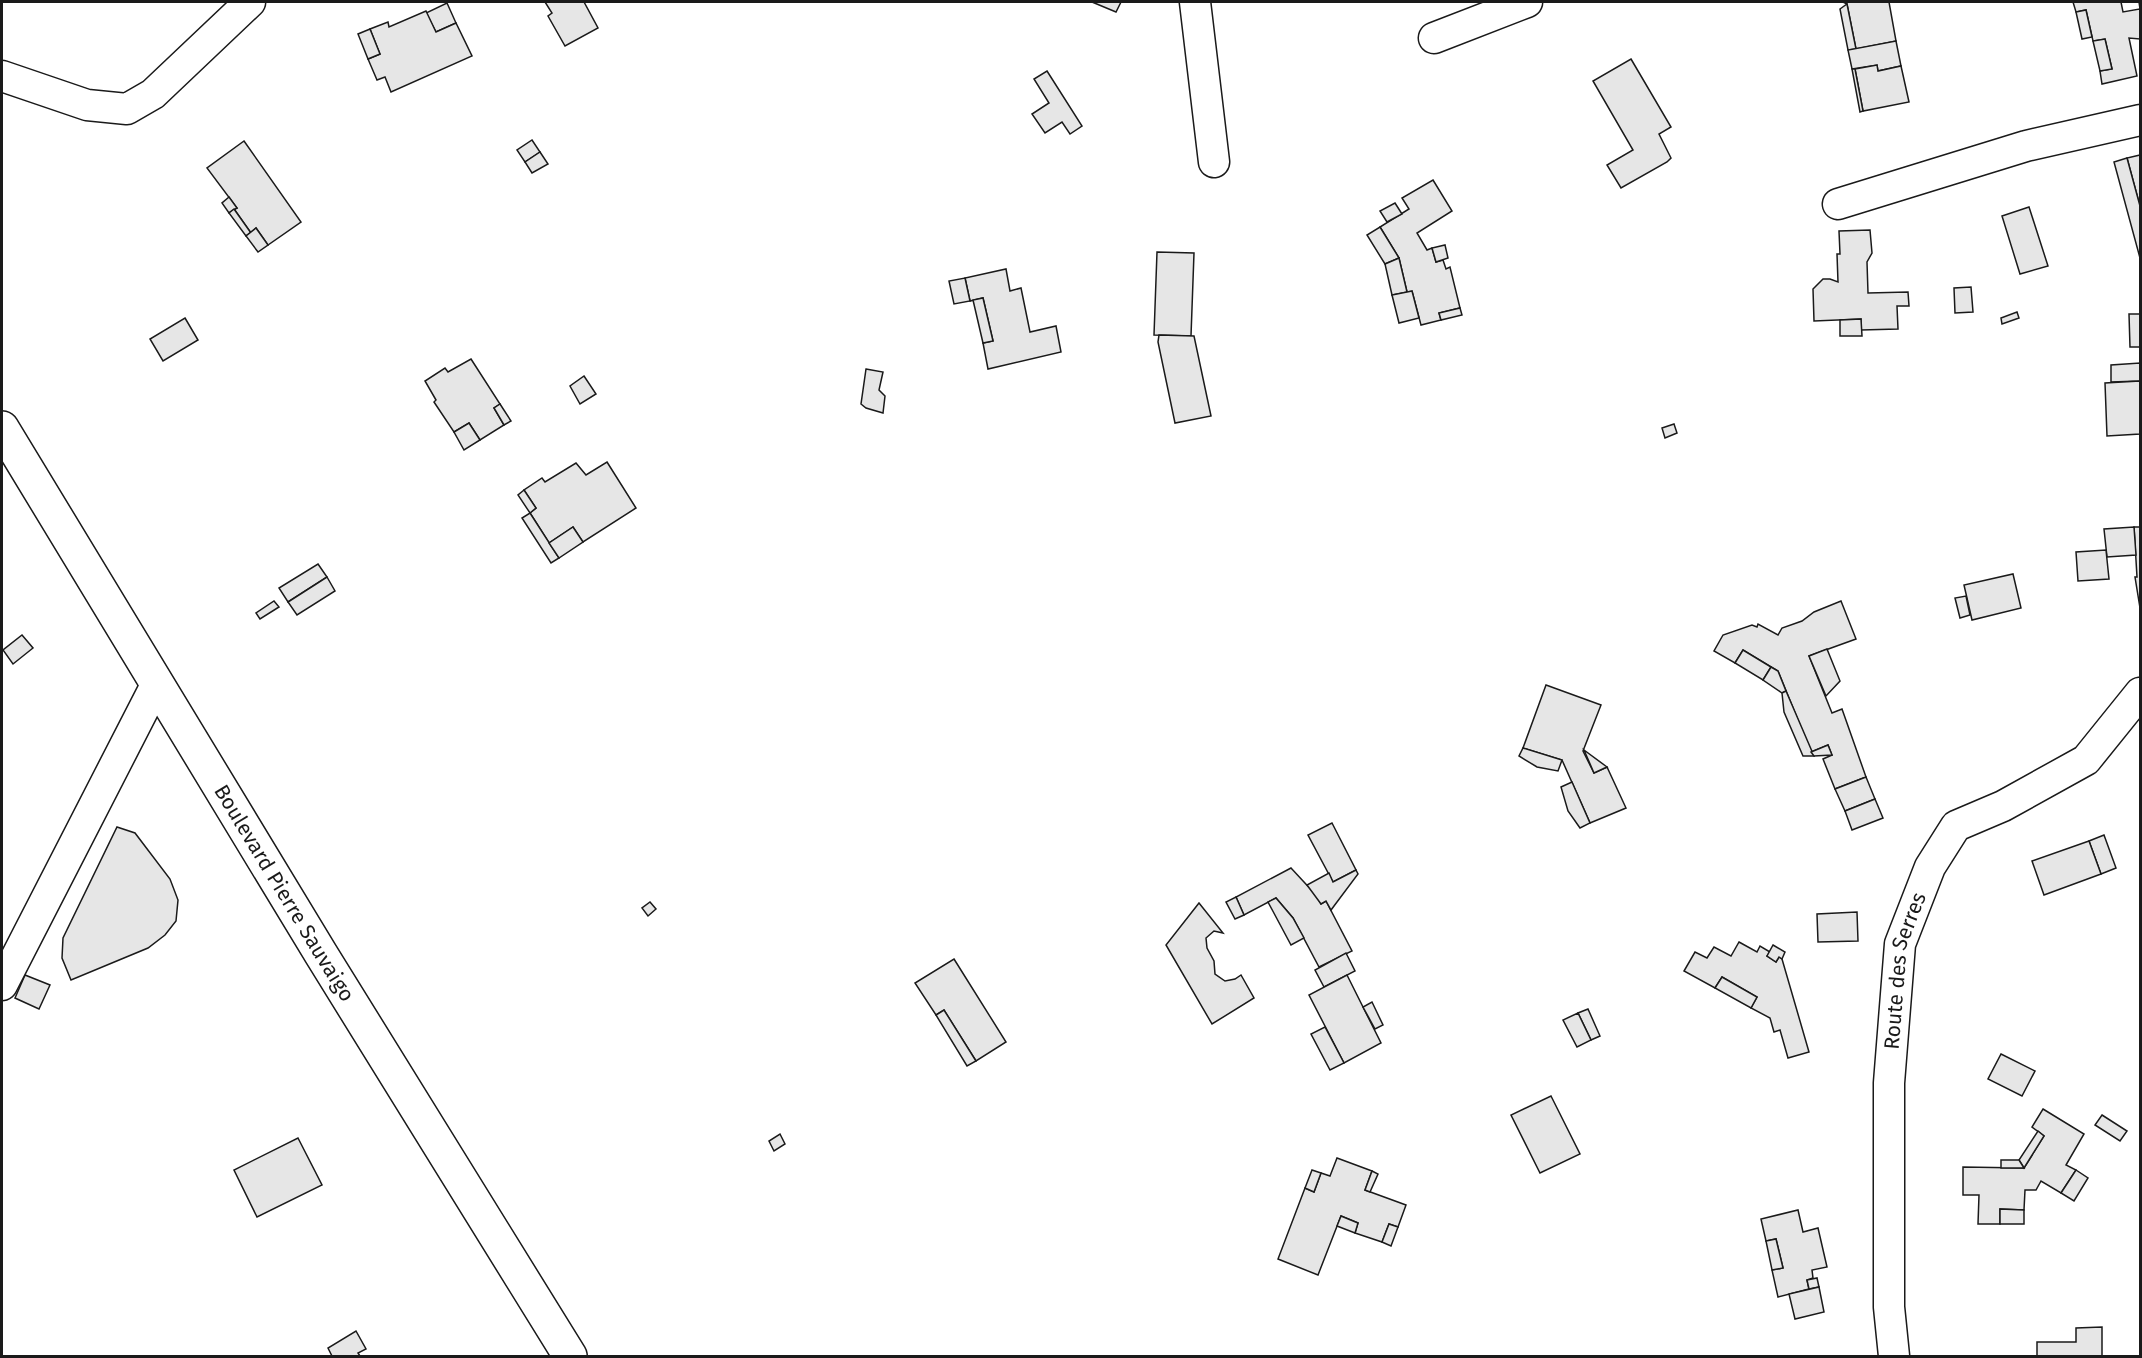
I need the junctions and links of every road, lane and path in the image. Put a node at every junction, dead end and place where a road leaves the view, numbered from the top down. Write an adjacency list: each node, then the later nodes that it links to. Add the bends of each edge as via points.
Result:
1 (250, 2): 5 (street, via 153,94 127,109 87,105)
2 (1195, 2): 7 (street)
3 (1527, 2): 4 (street)
4 (1434, 38)
5 (2, 76)
6 (2140, 120): 8 (street, via 2026,146)
7 (1214, 162)
8 (1838, 204)
9 (2, 428): 10 (main road, Boulevard Pierre Sauvaigo)
10 (157, 683): 12 (street); 13 (main road, Boulevard Pierre Sauvaigo)
11 (2140, 693): 14 (street, Route des Serres, via 2086,759 2003,806 1956,826 1930,867 1900,944 1889,1083 1889,1307)
12 (2, 985)
13 (570, 1356)
14 (1894, 1356)

